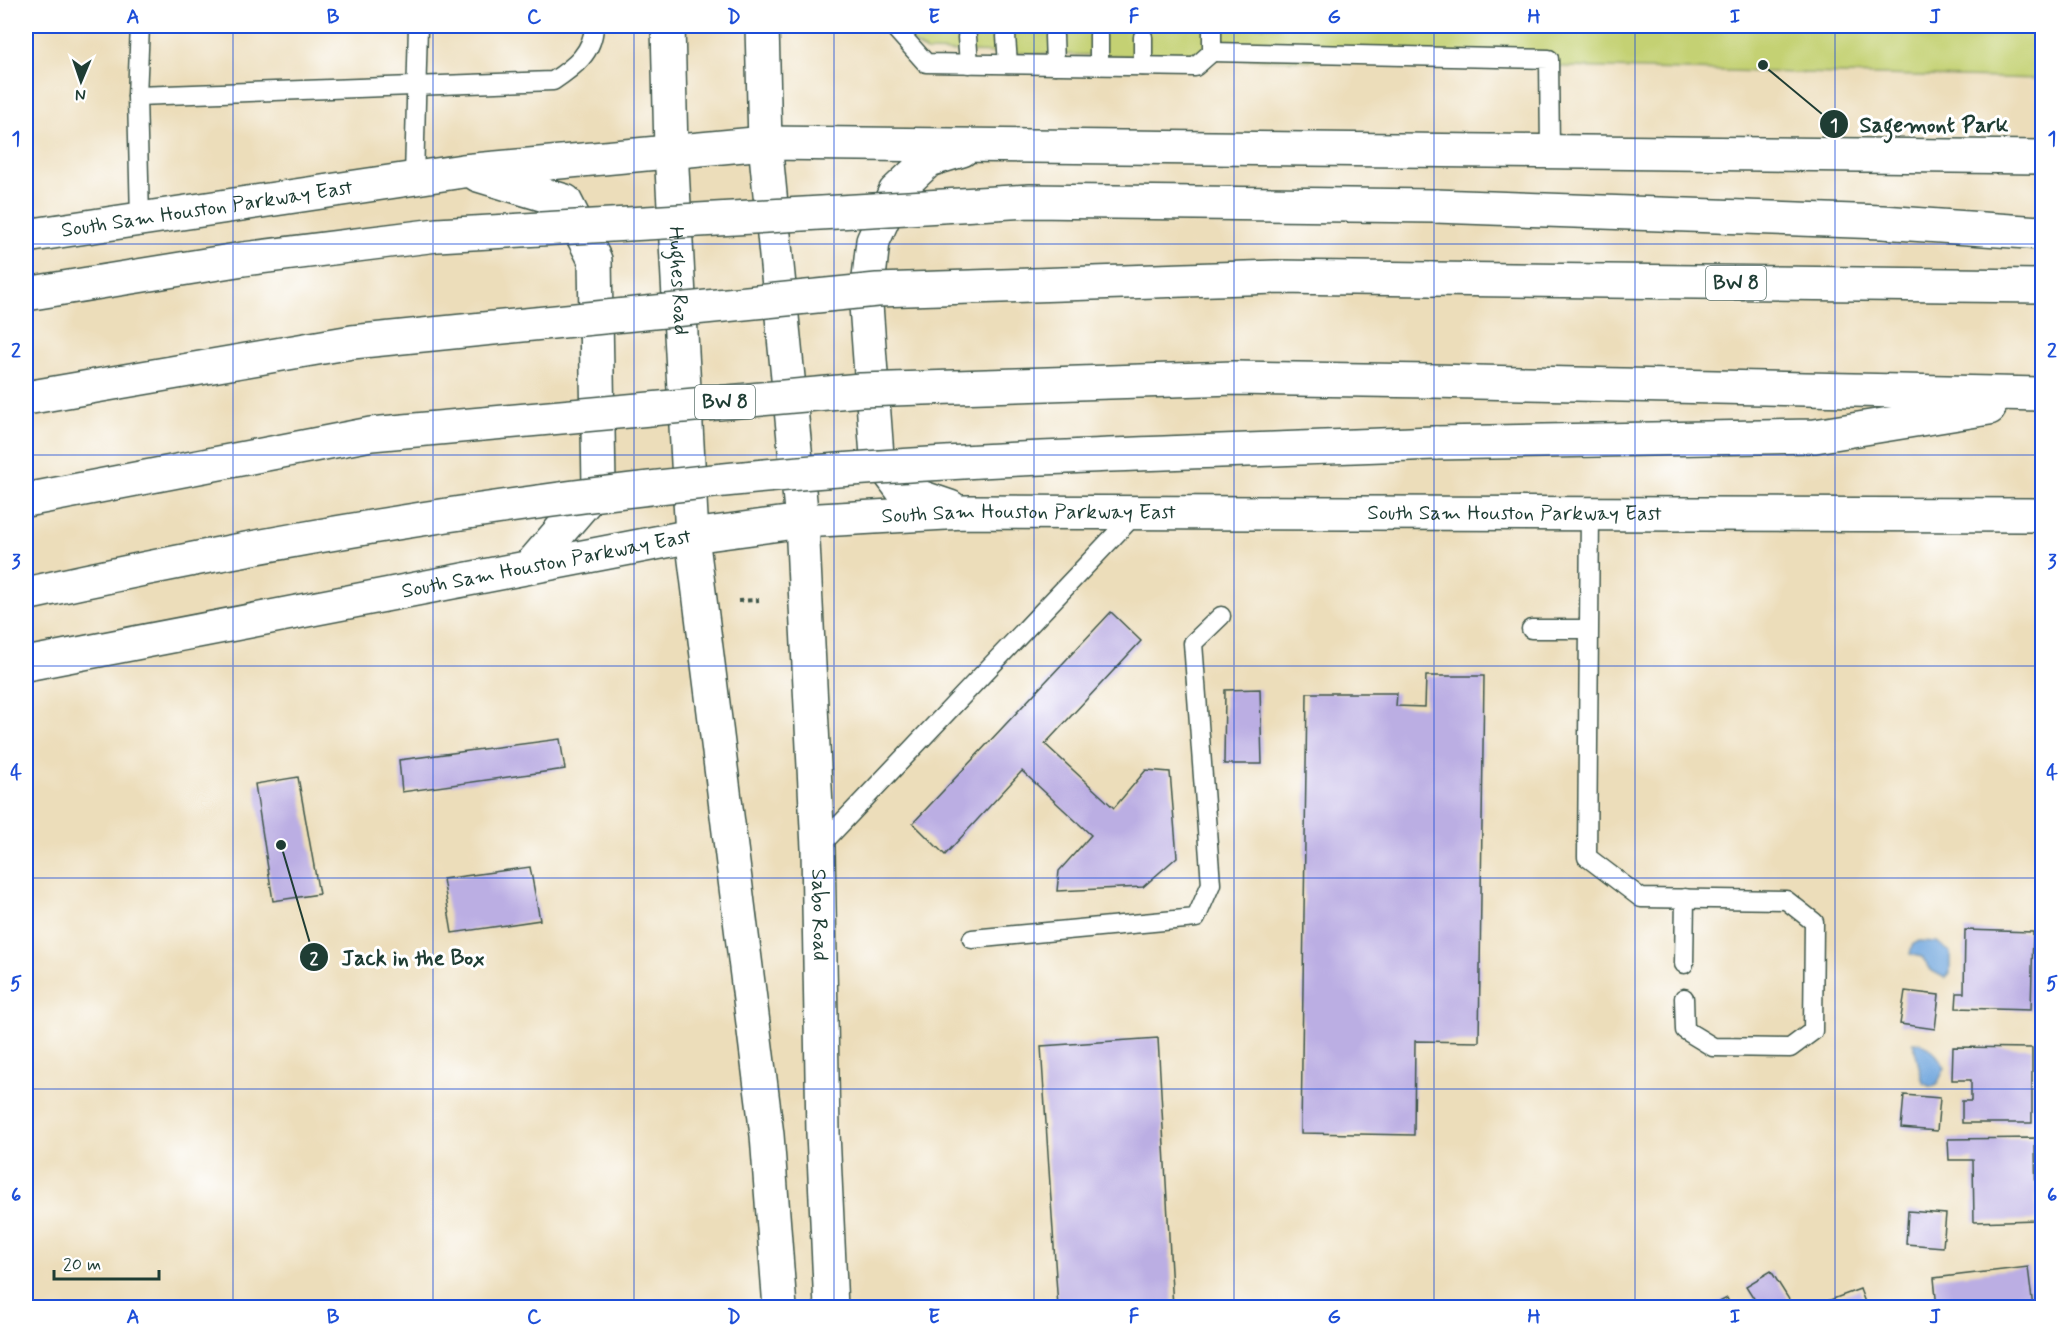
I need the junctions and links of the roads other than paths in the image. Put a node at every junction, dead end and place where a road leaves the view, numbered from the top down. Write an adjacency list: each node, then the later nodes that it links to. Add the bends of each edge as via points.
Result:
1 (140, 26): 20 (lane)
2 (418, 26): 19 (lane)
3 (594, 26): 19 (lane, via 594,40 576,66 553,81)
4 (668, 26): 23 (main road, Hughes Road)
5 (762, 26): 21 (main road)
6 (892, 26): 14 (lane, via 926,63)
7 (1212, 26): 13 (lane)
8 (1099, 35): 17 (lane)
9 (1006, 36): 15 (lane)
10 (1054, 36): 16 (lane)
11 (967, 37): 14 (lane)
12 (1143, 38): 18 (lane)
13 (1212, 52): 18 (lane, via 1195,67); 24 (lane, via 1549,59)
14 (969, 64): 15 (lane)
15 (1008, 64): 16 (lane)
16 (1055, 65): 17 (lane)
17 (1099, 65): 18 (lane)
18 (1143, 66)
19 (415, 86): 20 (lane); 27 (lane)
20 (137, 96): 28 (lane)
21 (765, 143): 22 (main road, South Sam Houston Parkway East); 23 (main road, South Sam Houston Parkway East); 41 (main road)
22 (981, 144): 24 (main road, South Sam Houston Parkway East); 38 (main road, via 929,160 895,192 873,241 866,305 877,456 903,491)
23 (671, 150): 26 (main road, South Sam Houston Parkway East); 42 (main road, Hughes Road)
24 (1551, 151): 25 (main road, South Sam Houston Parkway East)
25 (2043, 157)
26 (463, 171): 27 (main road, South Sam Houston Parkway East); 43 (main road, via 565,201 595,260 599,486)
27 (414, 178): 28 (main road, South Sam Houston Parkway East)
28 (140, 219): 30 (main road, South Sam Houston Parkway East)
29 (2043, 233): 32 (main road, bridge, via 1882,222 1435,206 1030,201 448,235 243,259)
30 (26, 236)
31 (2043, 286): 34 (main road, BW 8, bridge, via 1276,276 877,290 352,342)
32 (26, 294)
33 (2043, 394): 36 (main road, BW 8, bridge, via 1234,378 850,391 371,434)
34 (26, 398)
35 (2043, 399): 44 (main road, bridge, via 1815,436 1435,443 1018,460 766,476 520,504 174,561)
36 (26, 500)
37 (1137, 511): 38 (main road, South Sam Houston Parkway East); 39 (main road, South Sam Houston Parkway East); 49 (lane)
38 (964, 512): 41 (main road, South Sam Houston Parkway East)
39 (1590, 513): 40 (main road, South Sam Houston Parkway East); 47 (lane)
40 (2043, 515)
41 (802, 521): 42 (main road, South Sam Houston Parkway East); 49 (main road, Sabo Road)
42 (692, 536): 43 (main road, South Sam Houston Parkway East); 54 (main road, via 767,1135)
43 (531, 565): 48 (main road, South Sam Houston Parkway East)
44 (26, 594)
45 (1221, 616): 51 (lane, via 1193,643 1211,884 1196,918)
46 (1531, 629): 47 (lane)
47 (1588, 629): 50 (lane, via 1587,857 1641,898)
48 (26, 663)
49 (818, 848): 55 (main road, Sabo Road, via 823,1133)
50 (1685, 898): 52 (lane); 53 (lane, via 1786,900 1814,922 1813,1031 1790,1048 1713,1047 1685,1030)
51 (972, 939)
52 (1684, 964)
53 (1684, 998)
54 (780, 1308)
55 (831, 1308)

